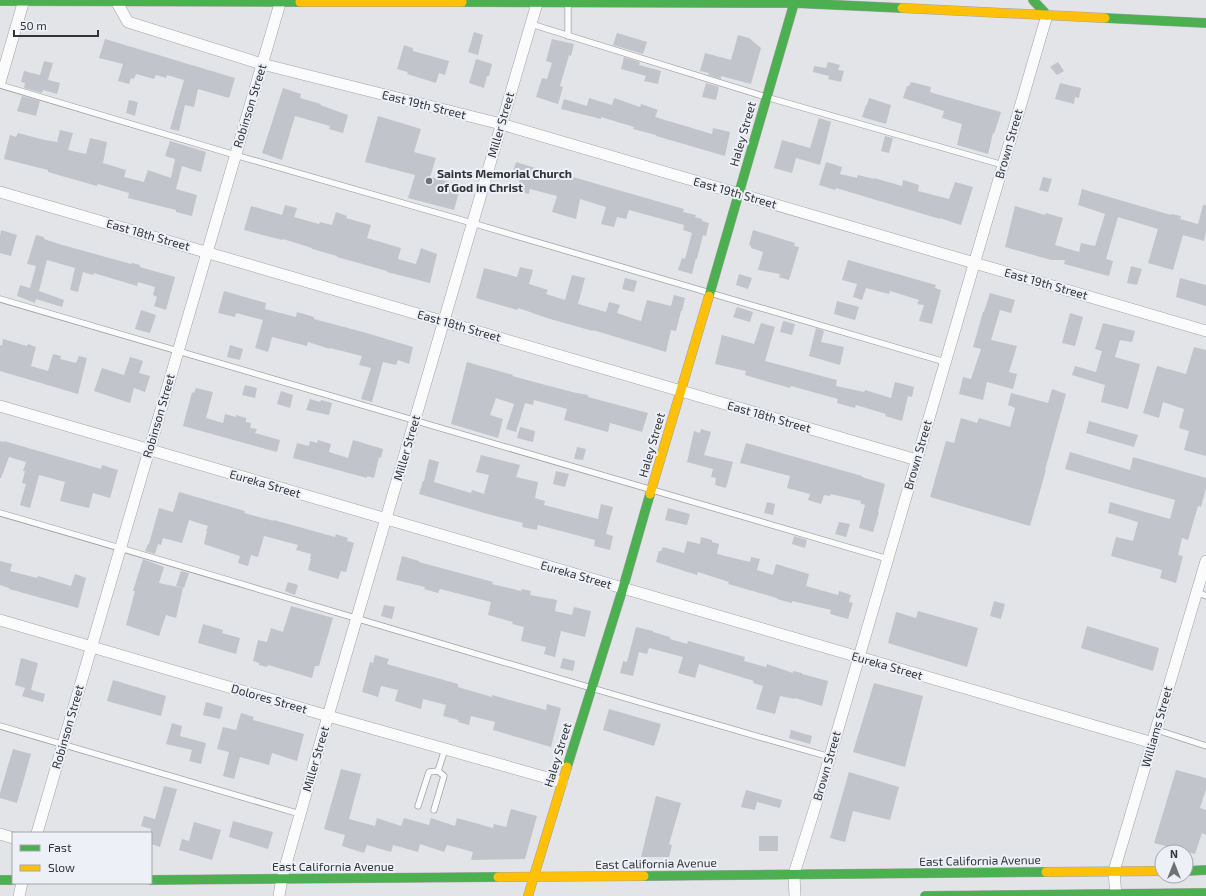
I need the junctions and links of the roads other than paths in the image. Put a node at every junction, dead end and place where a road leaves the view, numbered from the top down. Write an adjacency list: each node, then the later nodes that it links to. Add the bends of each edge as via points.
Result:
1 (0, 0): 2 (main road)
2 (24, 0): 4 (main road); 16 (street)
3 (1033, 0): 11 (main road)
4 (116, 1): 5 (main road); 15 (street, East 19th Street, via 128,22)
5 (281, 1): 6 (main road); 15 (street, Robinson Street)
6 (331, 1): 7 (main road)
7 (366, 1): 8 (main road)
8 (537, 1): 10 (main road); 13 (street, Miller Street)
9 (793, 1): 10 (main road); 11 (main road); 17 (main road, Haley Street)
10 (568, 2): 14 (lane)
11 (1047, 15): 12 (main road); 20 (street, Brown Street)
12 (1206, 23)
13 (530, 24): 14 (lane); 18 (street, Miller Street)
14 (568, 36): 17 (lane)
15 (262, 64): 18 (street, East 19th Street); 19 (street, Robinson Street)
16 (0, 83): 19 (lane)
17 (766, 97): 20 (lane); 22 (main road, Haley Street)
18 (501, 124): 22 (street, East 19th Street); 23 (street, Miller Street)
19 (235, 155): 23 (lane); 24 (street, Robinson Street)
20 (1003, 165): 25 (street, Brown Street)
21 (0, 192): 24 (street, East 18th Street)
22 (738, 194): 25 (street, East 19th Street); 26 (main road, Haley Street)
23 (472, 223): 26 (lane); 28 (street, Miller Street)
24 (207, 252): 28 (street, East 18th Street); 30 (street, Robinson Street)
25 (975, 263): 29 (street, East 19th Street); 31 (street, Brown Street)
26 (709, 293): 31 (lane); 32 (main road, Haley Street)
27 (0, 299): 30 (lane)
28 (444, 322): 32 (street, East 18th Street); 34 (street, Miller Street)
29 (1206, 331)
30 (178, 351): 34 (lane); 35 (street, Robinson Street)
31 (946, 362): 36 (street, Brown Street)
32 (680, 391): 36 (street, East 18th Street); 37 (main road, Haley Street)
33 (0, 406): 35 (street, Eureka Street)
34 (415, 421): 37 (lane); 39 (street, Miller Street)
35 (149, 450): 39 (street, Eureka Street); 40 (street, Robinson Street)
36 (917, 460): 41 (street, Brown Street)
37 (651, 489): 41 (lane); 43 (main road, Haley Street)
38 (0, 513): 40 (lane)
39 (386, 519): 43 (street, Eureka Street); 45 (street, Miller Street)
40 (120, 548): 45 (lane); 47 (street, Robinson Street)
41 (888, 559): 48 (street, Brown Street)
42 (1206, 561): 44 (street, Williams Street)
43 (623, 588): 48 (street, Eureka Street); 49 (main road, Haley Street)
44 (1201, 594): 52 (street, Williams Street)
45 (357, 619): 49 (lane); 50 (street, Miller Street)
46 (0, 620): 47 (street, Dolores Street)
47 (92, 647): 50 (street, Dolores Street); 54 (street, Robinson Street)
48 (859, 657): 53 (street, Eureka Street); 57 (street, Brown Street)
49 (591, 688): 57 (lane); 59 (main road, Haley Street)
50 (328, 716): 56 (street, Dolores Street); 62 (street, Miller Street)
51 (0, 726): 54 (lane)
52 (1156, 730): 53 (street, Williams Street); 55 (lane)
53 (1153, 743): 67 (street, Williams Street)
54 (63, 745): 62 (lane); 63 (street, Robinson Street)
55 (1206, 746)
56 (445, 749): 58 (lane); 59 (street, Dolores Street)
57 (830, 757): 70 (street, Brown Street)
58 (438, 771): 60 (lane, via 429,772); 61 (lane, via 444,776)
59 (562, 782): 71 (main road, Haley Street)
60 (418, 806)
61 (434, 810)
62 (300, 814): 72 (street, Miller Street)
63 (37, 832)
64 (0, 834): 65 (street)
65 (12, 838)
66 (1206, 870): 69 (main road)
67 (1114, 871): 68 (main road, East California Avenue); 70 (main road, East California Avenue); 78 (street, Williams Street)
68 (1154, 871)
69 (1194, 871)
70 (794, 874): 71 (main road, East California Avenue); 82 (street, Brown Street)
71 (534, 876): 72 (main road, East California Avenue); 81 (main road, Haley Street)
72 (282, 878): 75 (main road, East California Avenue); 80 (street, Miller Street)
73 (0, 880): 74 (main road)
74 (12, 880)
75 (152, 880)
76 (22, 884): 79 (street)
77 (1206, 893): 78 (main road)
78 (1116, 895): 84 (main road)
79 (19, 896)
80 (279, 896)
81 (528, 896)
82 (795, 896)
83 (925, 896): 84 (main road)
84 (978, 896)

